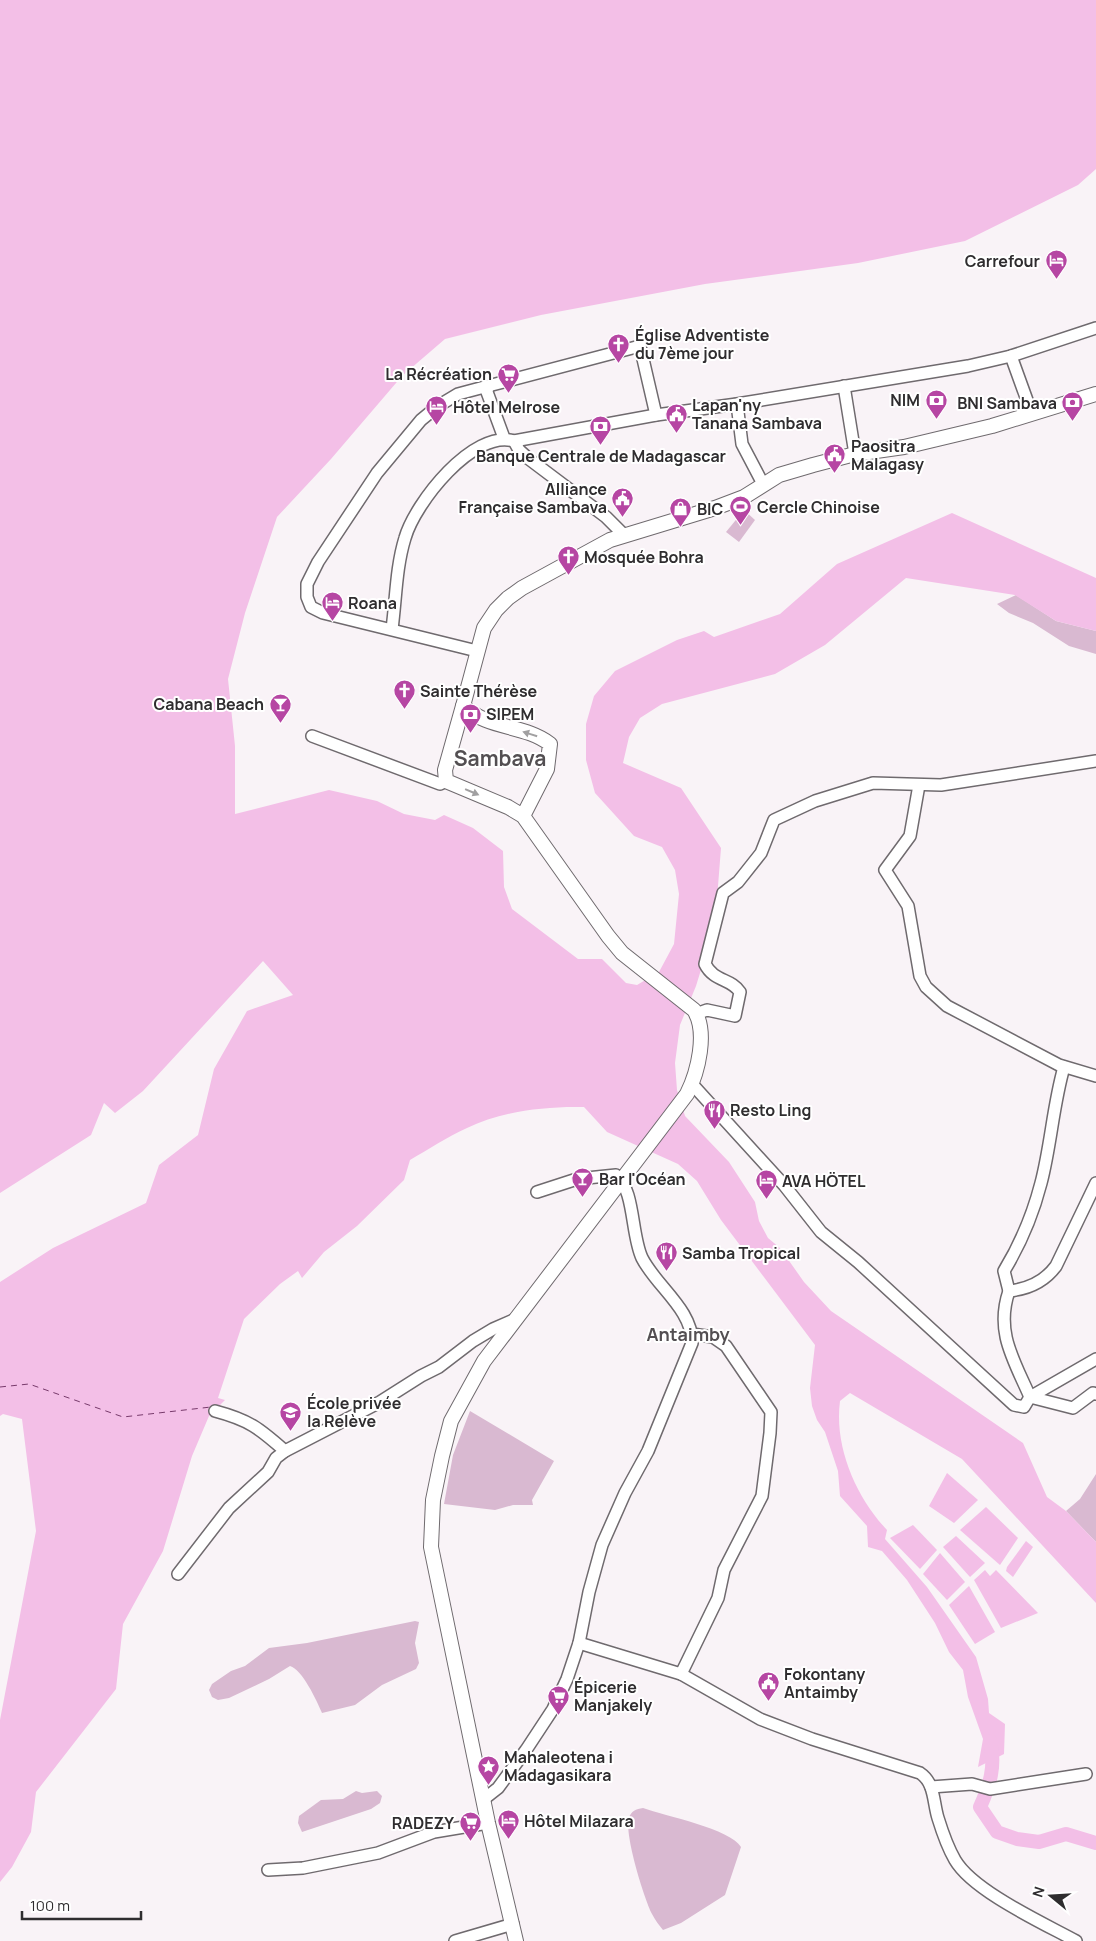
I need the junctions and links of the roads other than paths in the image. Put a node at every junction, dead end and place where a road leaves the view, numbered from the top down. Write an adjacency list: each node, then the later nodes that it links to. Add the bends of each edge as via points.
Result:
1 (1096, 328): 2 (street)
2 (1011, 356): 4 (street); 7 (street)
3 (488, 386): 8 (street, via 640,346); 9 (street, via 487,392); 13 (street, via 458,394 421,420 377,473 318,562 308,584 307,597 311,607 355,622)
4 (844, 386): 6 (street); 10 (street)
5 (1096, 394): 7 (main road)
6 (737, 404): 8 (street); 11 (street, via 742,444)
7 (1032, 414): 10 (main road, via 904,447)
8 (656, 415): 9 (street)
9 (509, 439): 12 (street, via 529,459); 13 (street, via 485,443 466,455 426,497 410,521 401,551)
10 (855, 454): 11 (main road, via 779,476)
11 (763, 484): 12 (main road, via 744,497 715,508)
12 (623, 534): 14 (main road, via 508,598 484,628)
13 (392, 629): 14 (street)
14 (477, 651): 15 (main road)
15 (463, 706): 18 (main road, via 445,770); 20 (main road, one-way to 15, via 547,769 550,744 534,735 483,721)
16 (312, 736): 18 (street, via 440,784)
17 (1096, 761): 19 (street)
18 (446, 781): 20 (main road, one-way to 20)
19 (920, 786): 21 (street, via 873,783 815,801 774,820 761,854 738,882 723,893 705,964 713,976 737,986 740,992 735,1016 707,1010); 22 (street, via 910,836 886,870 908,906 920,976 926,987 947,1006)
20 (523, 816): 21 (main road, via 622,953)
21 (695, 1012): 24 (main road, via 699,1018 700,1039)
22 (1064, 1067): 23 (street); 28 (street, via 1055,1097 1041,1182 1024,1234 1004,1271)
23 (1096, 1076)
24 (689, 1089): 25 (main road); 33 (street, via 784,1185 821,1232 1014,1405 1024,1407)
25 (622, 1180): 27 (street, via 616,1175 576,1178); 29 (main road); 30 (street, via 642,1259 683,1314)
26 (1096, 1183): 28 (street, via 1050,1274 1032,1286)
27 (537, 1192)
28 (1009, 1291): 33 (street, via 1004,1305 1006,1342)
29 (516, 1319): 35 (street, via 492,1329 439,1367 380,1402); 41 (main road, via 484,1361 450,1421 433,1500 431,1547)
30 (692, 1334): 37 (street, via 691,1351 648,1451 602,1545); 38 (street, via 713,1337 726,1346 770,1412 770,1433 762,1496 724,1570 718,1598)
31 (1096, 1359): 33 (street)
32 (1096, 1394): 33 (street, via 1072,1408)
33 (1030, 1396)
34 (215, 1411): 35 (street, via 243,1418)
35 (285, 1451): 36 (street, via 276,1458 268,1472 229,1508)
36 (178, 1574)
37 (579, 1643): 38 (street); 41 (street, via 553,1709 498,1788)
38 (681, 1674): 40 (street, via 760,1719 920,1773)
39 (1086, 1774): 40 (street, via 989,1788 972,1784)
40 (931, 1787): 47 (street, via 938,1818 956,1861 967,1874 994,1894)
41 (484, 1799): 42 (main road)
42 (488, 1823): 43 (street, via 434,1832 368,1855 303,1868); 44 (main road)
43 (268, 1870)
44 (513, 1924): 45 (street); 46 (main road)
45 (455, 1941)
46 (516, 1941)
47 (1076, 1941)

